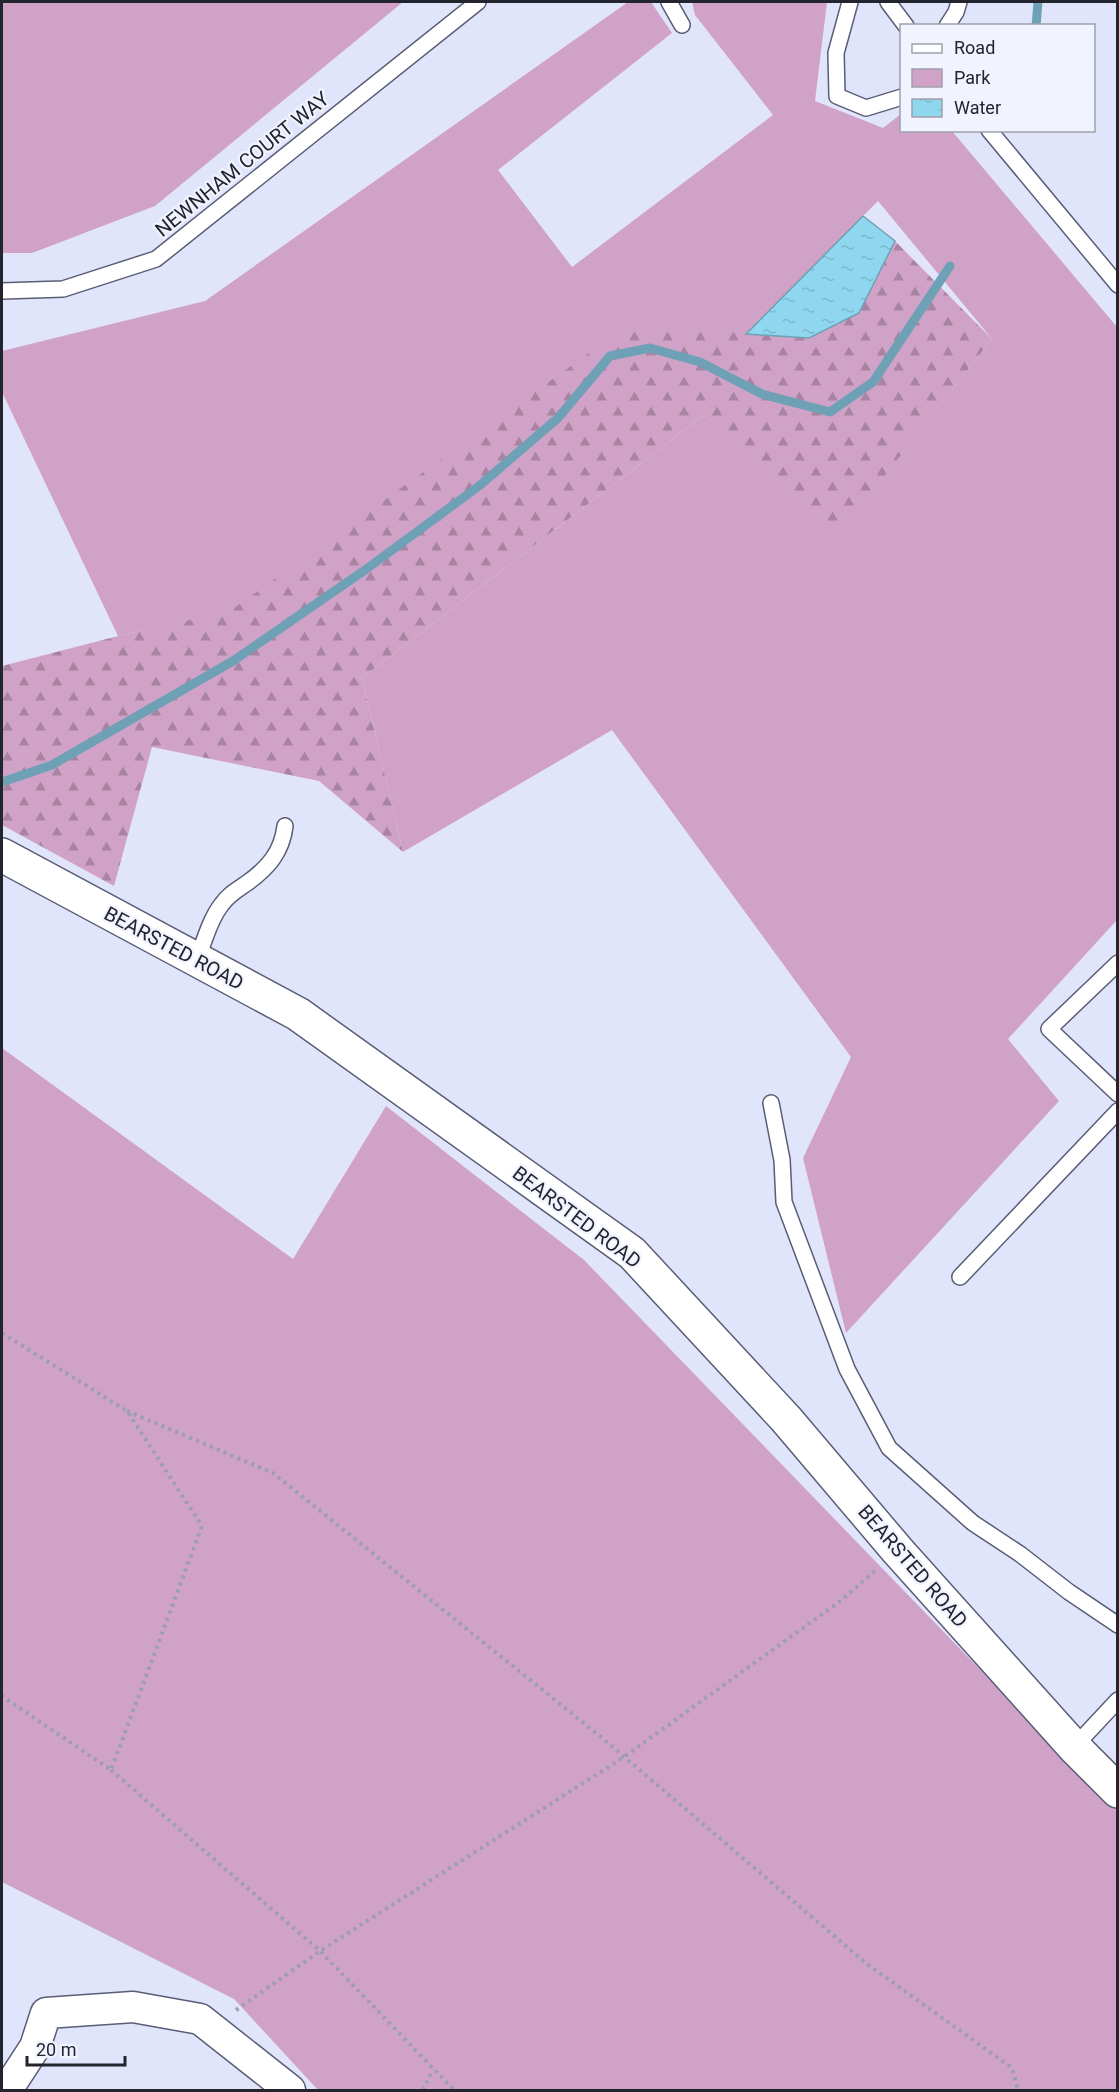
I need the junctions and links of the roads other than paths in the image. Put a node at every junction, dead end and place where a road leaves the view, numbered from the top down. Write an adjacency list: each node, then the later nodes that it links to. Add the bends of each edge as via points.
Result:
1 (478, 2): 12 (lane, NEWNHAM COURT WAY, via 156,259 63,289)
2 (669, 2): 6 (lane)
3 (850, 2): 9 (lane, via 836,53 837,96 866,108)
4 (888, 2): 7 (lane)
5 (959, 2): 8 (lane)
6 (682, 24)
7 (904, 24)
8 (948, 24)
9 (900, 98)
10 (991, 132): 11 (lane)
11 (1118, 285)
12 (2, 291)
13 (285, 826): 15 (lane, via 276,856 261,872 231,892 220,906)
14 (2, 855): 15 (street, BEARSTED ROAD)
15 (197, 960): 23 (street, BEARSTED ROAD, via 298,1014 632,1253 786,1419)
16 (1118, 963): 17 (lane, via 1049,1029)
17 (1118, 1094)
18 (771, 1103): 21 (lane, via 782,1160 784,1202 847,1369 889,1448 973,1523)
19 (1118, 1111): 20 (lane)
20 (960, 1277)
21 (1118, 1625)
22 (1118, 1700): 23 (lane)
23 (1074, 1747): 24 (street, BEARSTED ROAD)
24 (1118, 1791)
25 (8, 2091): 26 (street, via 35,2047 46,2013 133,2007 200,2019)
26 (290, 2091)

